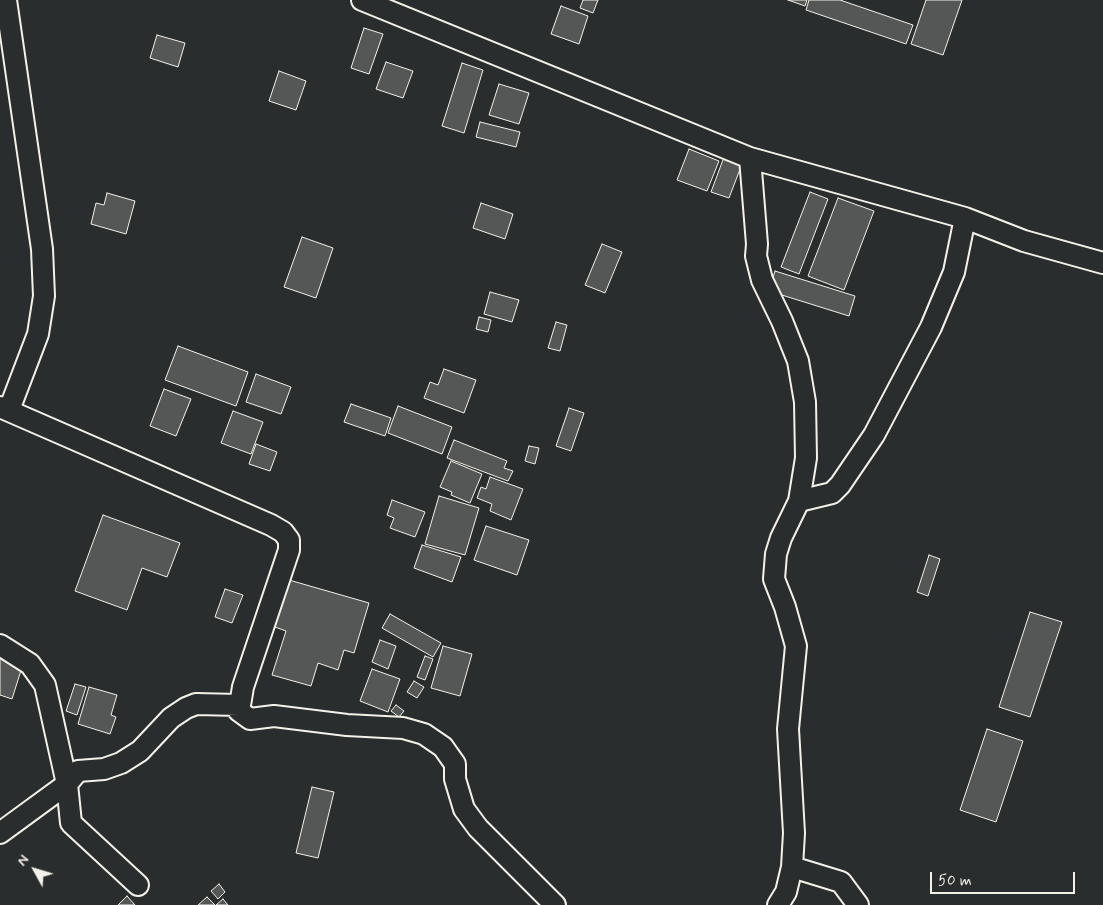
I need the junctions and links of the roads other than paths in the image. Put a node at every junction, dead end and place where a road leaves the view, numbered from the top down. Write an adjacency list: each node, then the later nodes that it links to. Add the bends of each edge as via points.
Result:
1 (6, 0): 6 (street, via 42,249 44,296 38,334)
2 (362, 0): 3 (street)
3 (750, 158): 4 (street); 7 (street, via 756,256 762,280 798,361 805,402 806,458)
4 (965, 218): 5 (street, via 1024,241); 7 (street, via 954,272 931,327 874,435 832,493)
5 (1103, 263)
6 (4, 409): 9 (street, via 283,532 289,540 290,550)
7 (799, 501): 12 (street, via 781,538 774,579 796,646 788,729 794,833)
8 (0, 645): 10 (street, via 30,664 45,685)
9 (239, 705): 10 (street, via 196,704 186,708 171,718 140,751 104,769 78,772); 14 (street, via 239,711 250,719 274,716 403,728 424,734 443,747 455,764 455,780 464,809 478,828)
10 (66, 784): 11 (street); 13 (street, via 70,822)
11 (0, 833)
12 (792, 867): 15 (street, via 786,892); 16 (street, via 841,882)
13 (138, 885)
14 (555, 905)
15 (778, 905)
16 (858, 905)

